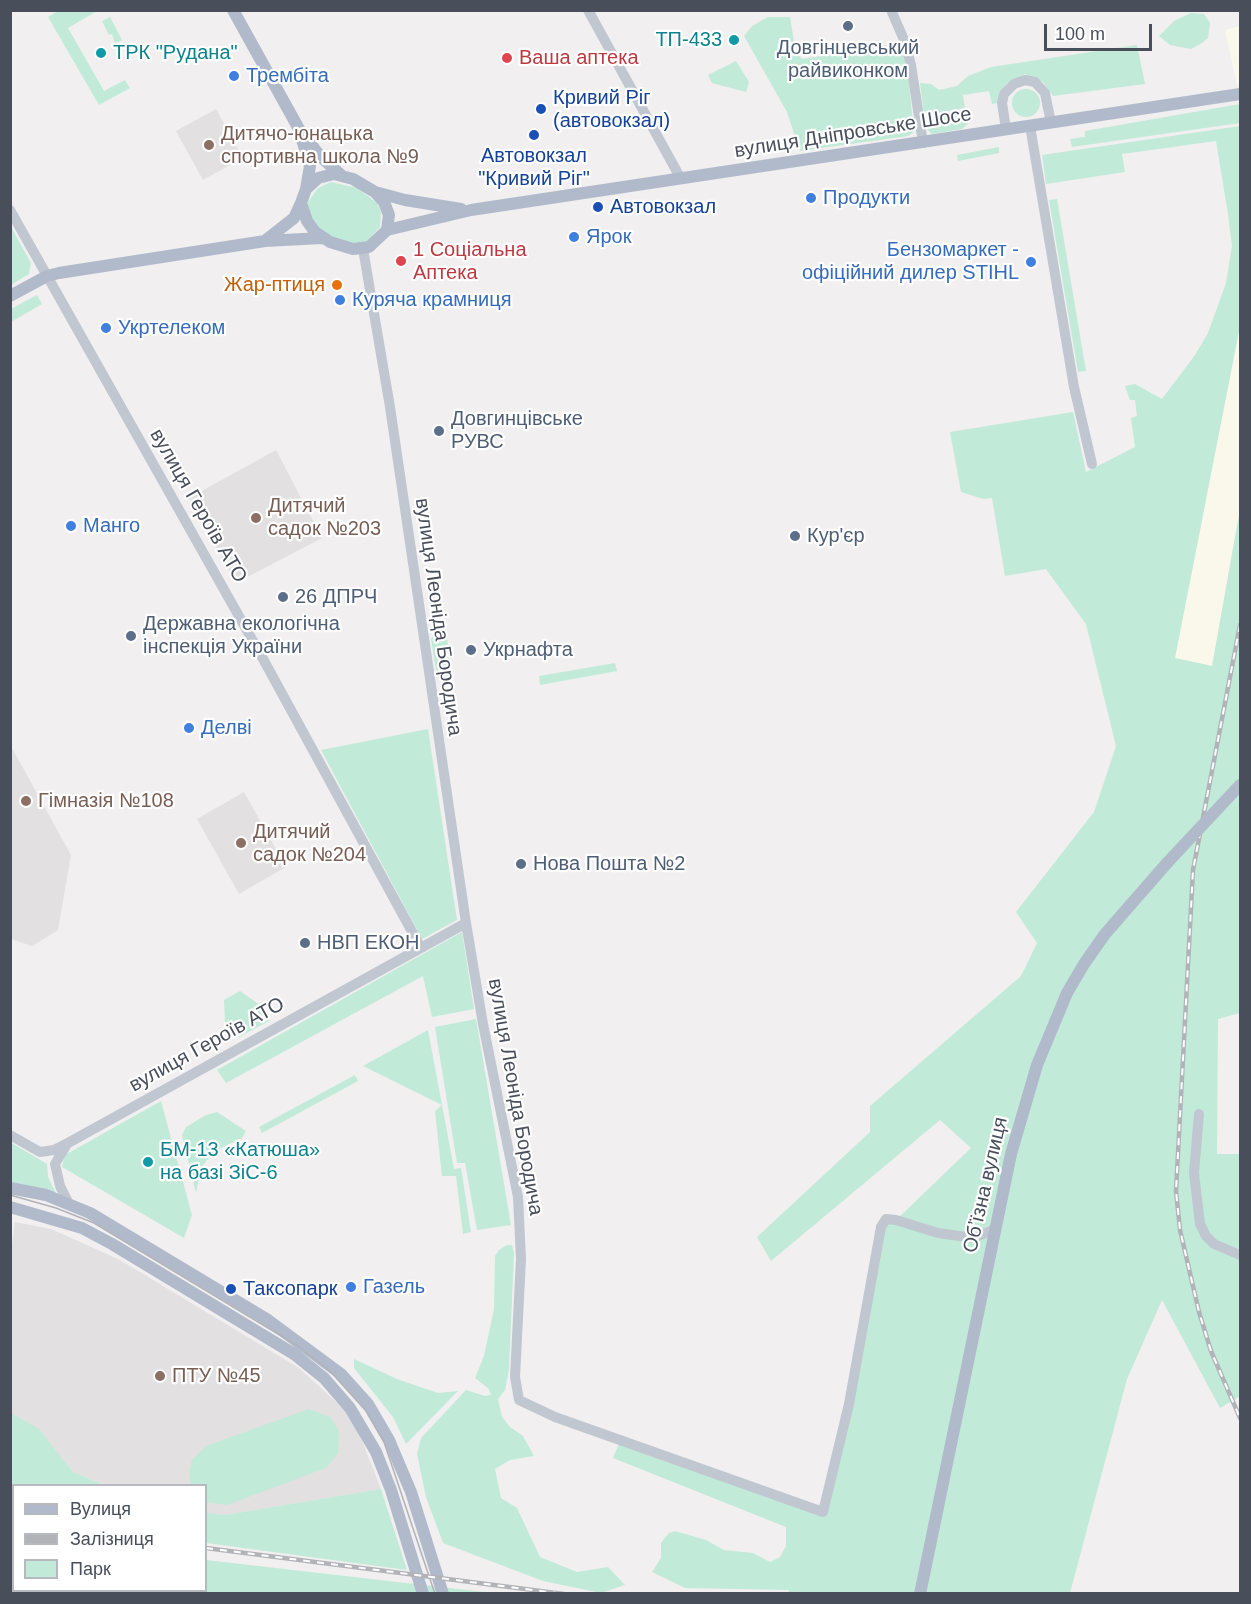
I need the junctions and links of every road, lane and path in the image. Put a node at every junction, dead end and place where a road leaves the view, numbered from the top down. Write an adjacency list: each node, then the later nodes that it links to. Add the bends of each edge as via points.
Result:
1 (233, 10): 7 (main road)
2 (588, 10): 11 (street)
3 (891, 10): 9 (street, via 911,64)
4 (1240, 94): 5 (main road, вулиця Дніпровське Шосе)
5 (1051, 123): 6 (main road, вулиця Дніпровське Шосе); 8 (street, via 1045,93 1035,82 1025,80 1009,87 1004,94)
6 (1029, 126): 8 (main road, вулиця Дніпровське Шосе); 23 (street, via 1074,387)
7 (299, 129): 10 (main road); 12 (main road, via 310,166)
8 (1006, 129): 9 (main road, вулиця Дніпровське Шосе)
9 (923, 143): 11 (main road, вулиця Дніпровське Шосе)
10 (341, 175): 12 (main road, via 318,178); 13 (main road)
11 (681, 179): 16 (main road, вулиця Дніпровське Шосе)
12 (306, 189): 14 (main road)
13 (375, 192): 16 (main road); 17 (main road, via 387,208)
14 (301, 203): 18 (main road, via 307,221); 19 (main road, via 288,224)
15 (10, 210): 21 (street, вулиця Героїв АТО)
16 (471, 210): 17 (main road)
17 (387, 230): 20 (main road)
18 (322, 238): 19 (main road); 20 (main road, via 347,248)
19 (265, 241): 21 (main road)
20 (363, 249): 25 (street, вулиця Леоніда Бородича)
21 (47, 276): 22 (main road); 26 (street, вулиця Героїв АТО, via 253,639)
22 (10, 296)
23 (1092, 464)
24 (1240, 785): 33 (main road, Обʼїзна вулиця, bridge, via 1105,934 1067,993 1037,1065 1011,1154)
25 (466, 923): 26 (street, вулиця Героїв АТО); 33 (street, вулиця Леоніда Бородича, via 519,1207 521,1259 515,1377 516,1394 522,1404 823,1512 849,1404 881,1227 886,1220 896,1220 938,1233 974,1238)
26 (421, 948): 29 (street, вулиця Героїв АТО)
27 (1199, 1114): 34 (street, via 1194,1173 1200,1224 1214,1244)
28 (10, 1135): 29 (street, вулиця Героїв АТО, via 40,1152)
29 (68, 1143): 31 (street, via 55,1164)
30 (10, 1188): 31 (main road)
31 (68, 1202): 36 (main road, via 268,1320 341,1374 380,1422 411,1492)
32 (10, 1207): 35 (main road, via 82,1228 294,1354 324,1378 362,1425 391,1490)
33 (995, 1229): 37 (main road, Обʼїзна вулиця)
34 (1240, 1255)
35 (423, 1593)
36 (443, 1593)
37 (920, 1593)

